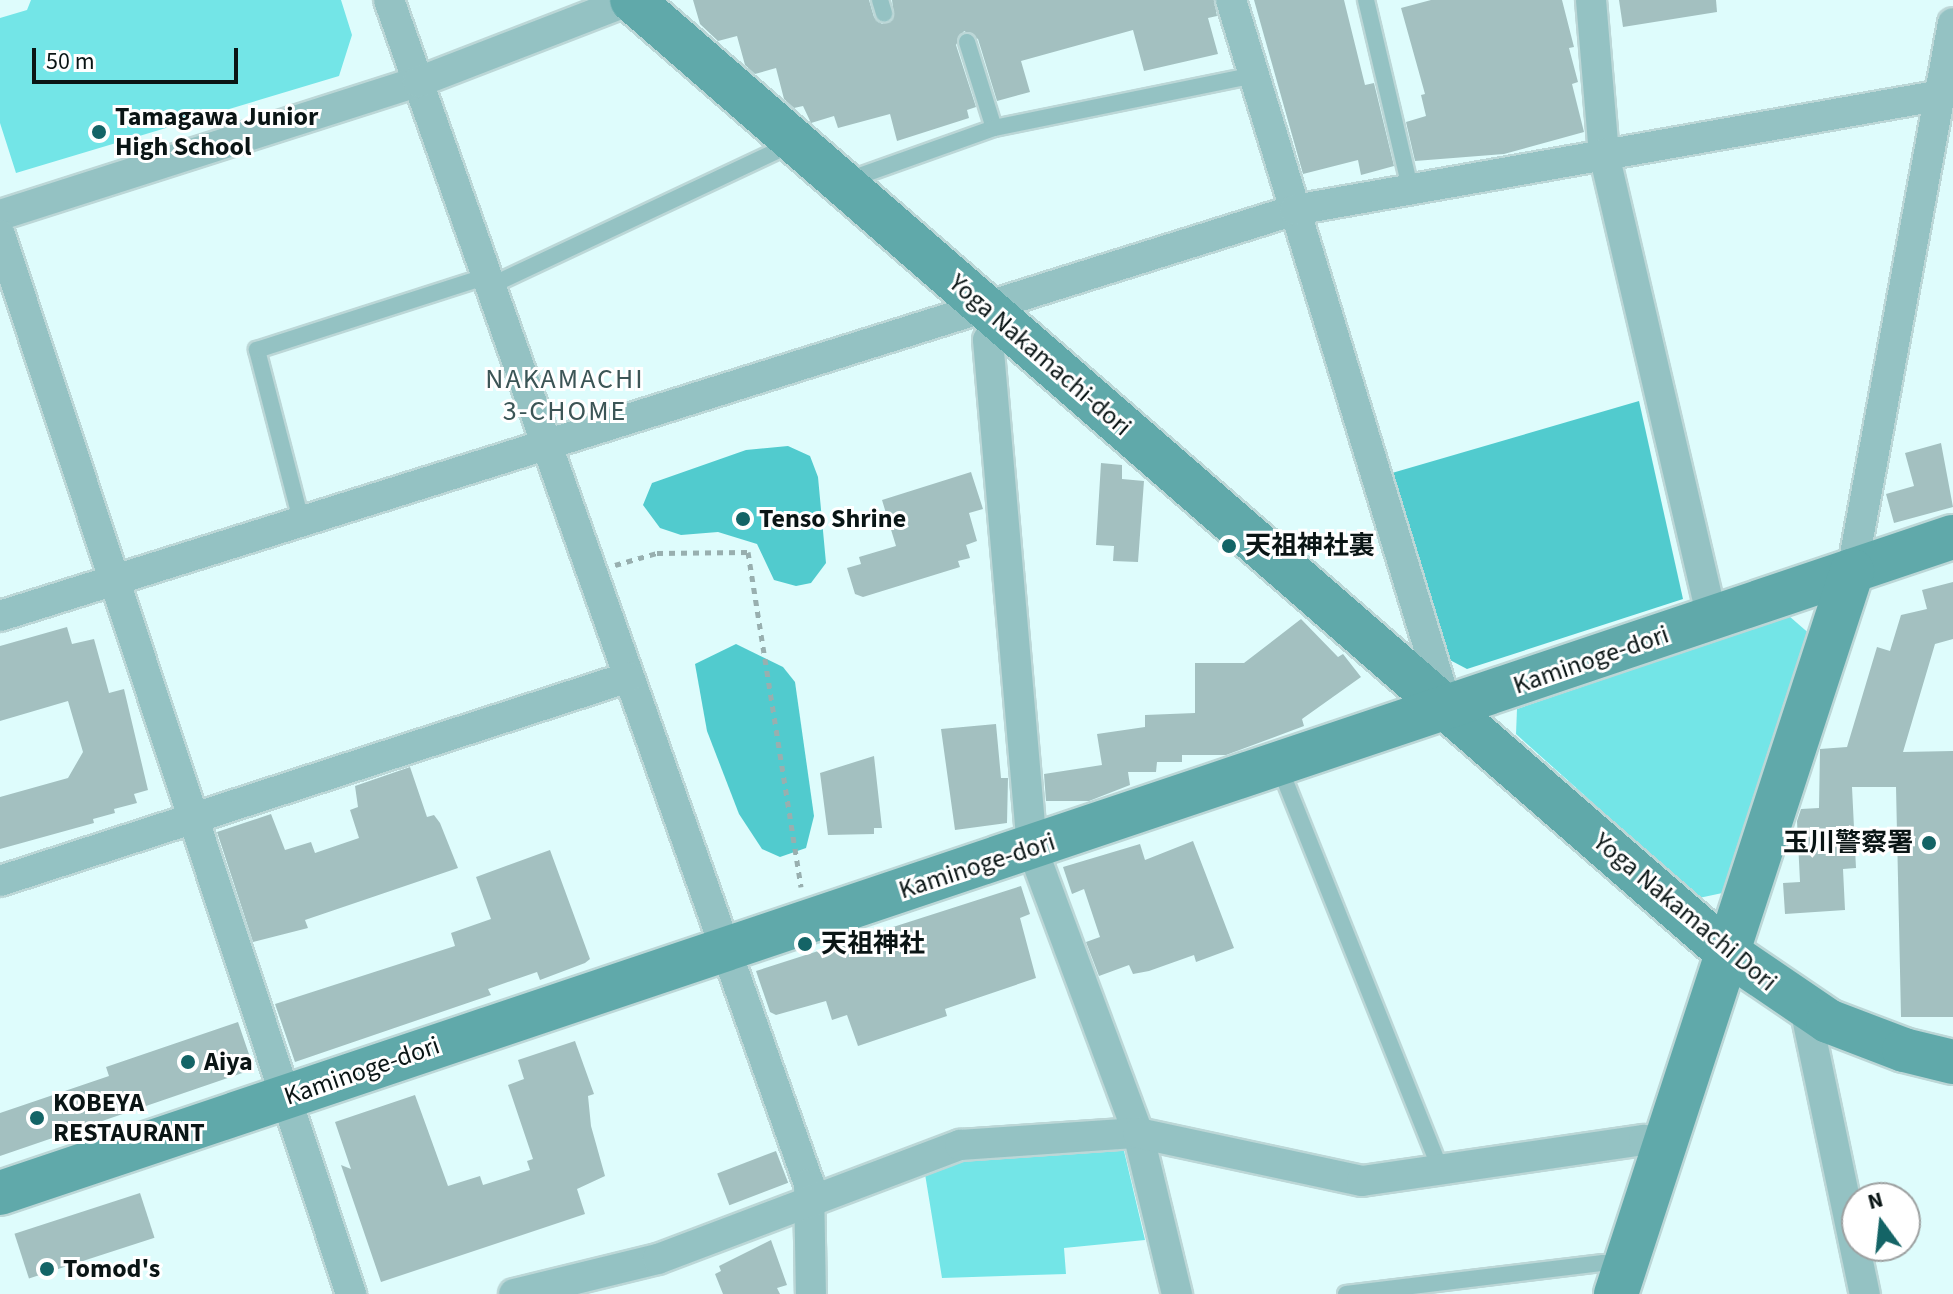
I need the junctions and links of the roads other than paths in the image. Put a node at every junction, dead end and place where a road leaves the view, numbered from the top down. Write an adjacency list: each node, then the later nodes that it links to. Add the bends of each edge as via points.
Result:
1 (389, 0): 9 (street)
2 (632, 0): 9 (street); 12 (street, Yoga Nakamachi-dori)
3 (1231, 0): 8 (street)
4 (1366, 0): 15 (lane)
5 (1591, 0): 13 (street)
6 (1953, 23): 10 (street)
7 (967, 42): 11 (lane)
8 (1254, 75): 11 (lane); 16 (street)
9 (418, 82): 17 (street); 19 (street)
10 (1947, 94): 13 (street); 24 (street)
11 (994, 128): 14 (lane)
12 (792, 144): 14 (street, Yoga Nakamachi-dori); 19 (lane)
13 (1604, 154): 15 (street); 27 (street)
14 (839, 184): 20 (street, Yoga Nakamachi-dori)
15 (1410, 188): 16 (street)
16 (1295, 210): 20 (street); 29 (street)
17 (0, 215)
18 (0, 235): 25 (street)
19 (492, 280): 21 (street); 22 (lane, via 257,350)
20 (994, 314): 21 (street); 29 (street, Yoga Nakamachi-dori); 32 (street, via 988,340)
21 (549, 442): 22 (street); 28 (street)
22 (302, 524): 25 (street)
23 (1953, 537): 24 (street, Kaminoge-dori)
24 (1852, 571): 27 (street, Kaminoge-dori); 35 (street)
25 (114, 583): 26 (street); 31 (street)
26 (0, 616)
27 (1712, 619): 29 (street, Kaminoge-dori)
28 (629, 677): 31 (street); 34 (street)
29 (1447, 709): 30 (street, Kaminoge-dori); 35 (street, Yoga Nakamachi Dori)
30 (1279, 766): 32 (street, Kaminoge-dori); 41 (lane)
31 (194, 817): 33 (street); 38 (street)
32 (1032, 848): 34 (street, Kaminoge-dori); 39 (street)
33 (0, 881)
34 (726, 949): 38 (street, Kaminoge-dori); 43 (street)
35 (1728, 953): 36 (street, Yoga Nakamachi Dori); 40 (street)
36 (1805, 1008): 37 (street, Yoga Nakamachi Dori, via 1878,1042); 50 (street)
37 (1953, 1062)
38 (285, 1097): 42 (street, Kaminoge-dori); 46 (street)
39 (1138, 1133): 41 (street, via 1362,1181); 43 (street, via 960,1145); 48 (street)
40 (1666, 1143): 41 (street, via 1644,1140); 44 (street)
41 (1440, 1169)
42 (0, 1193)
43 (813, 1201): 45 (street, via 658,1259); 47 (street)
44 (1620, 1281): 49 (lane, via 1603,1263)
45 (529, 1292)
46 (351, 1294)
47 (811, 1294)
48 (1177, 1294)
49 (1346, 1294)
50 (1865, 1294)

